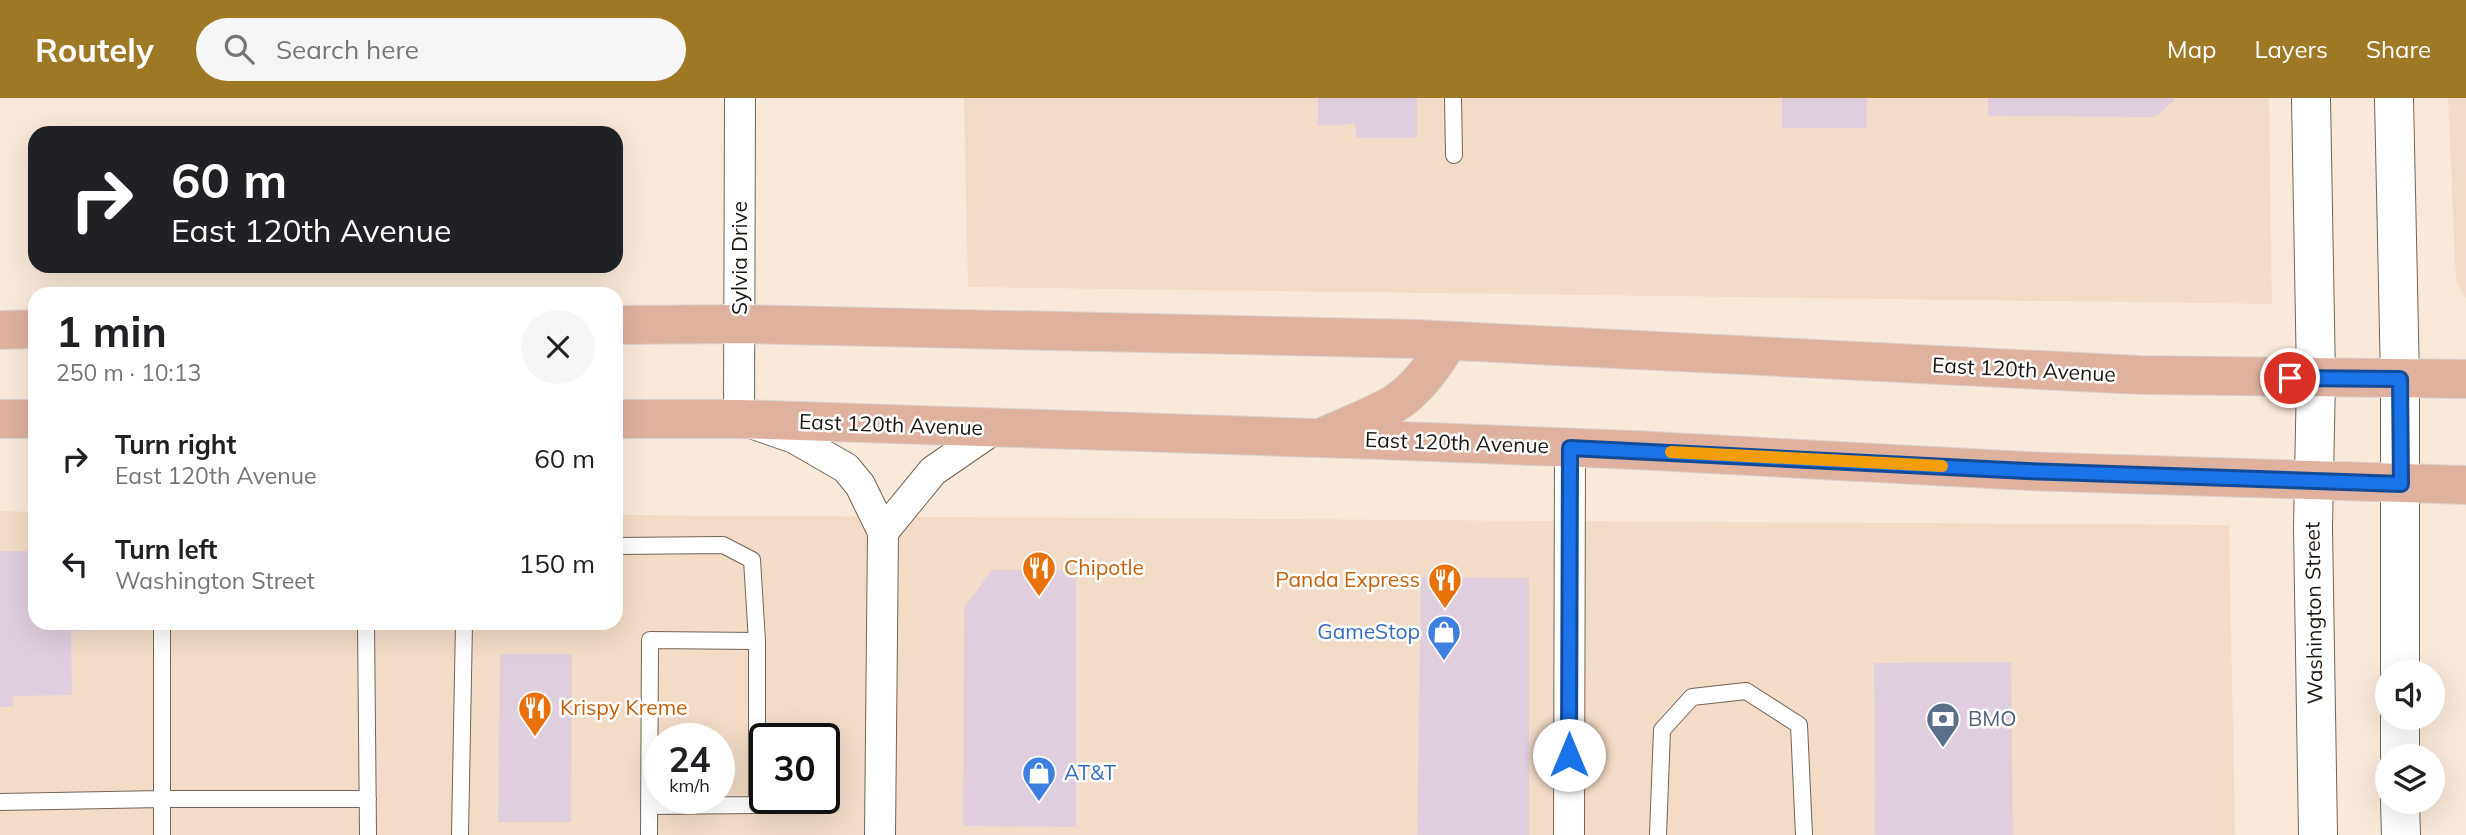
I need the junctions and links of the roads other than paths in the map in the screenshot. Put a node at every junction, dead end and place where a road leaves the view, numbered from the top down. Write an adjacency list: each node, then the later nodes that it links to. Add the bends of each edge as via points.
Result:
1 (740, 98): 6 (street, Sylvia Drive)
2 (1453, 98): 5 (lane)
3 (2311, 98): 11 (main road, Washington Street)
4 (2394, 98): 12 (main road)
5 (1454, 155)
6 (740, 324): 7 (main road, East 120th Avenue); 10 (main road, East 120th Avenue); 17 (street, Sylvia Drive)
7 (623, 325)
8 (0, 330): 9 (main road)
9 (28, 330)
10 (1449, 341): 11 (main road, East 120th Avenue, via 2100,373); 19 (main road, via 1416,386 1394,404)
11 (2316, 378): 12 (main road, East 120th Avenue); 21 (main road, Washington Street)
12 (2400, 379): 13 (main road, East 120th Avenue); 22 (main road)
13 (2466, 379)
14 (0, 419): 15 (main road)
15 (28, 419)
16 (623, 419): 17 (main road, East 120th Avenue)
17 (739, 419): 18 (main road, East 120th Avenue); 24 (street, via 794,438 846,468 860,485)
18 (994, 429): 19 (main road, East 120th Avenue); 24 (street, via 933,471)
19 (1319, 438): 20 (main road, East 120th Avenue)
20 (1570, 448): 21 (main road, East 120th Avenue); 43 (street)
21 (2313, 482): 22 (main road, East 120th Avenue); 46 (main road, Washington Street)
22 (2401, 484): 23 (main road, East 120th Avenue); 30 (main road)
23 (2466, 485)
24 (883, 532): 42 (street)
25 (623, 546): 29 (lane, via 723,545 752,560)
26 (162, 630): 32 (lane)
27 (366, 630): 33 (lane)
28 (464, 630): 40 (lane)
29 (757, 641): 31 (lane, via 650,640); 35 (lane, via 757,805)
30 (2400, 660)
31 (650, 723)
32 (162, 799): 33 (lane); 34 (lane); 38 (lane)
33 (368, 799): 39 (lane)
34 (0, 802)
35 (735, 805)
36 (650, 814): 41 (lane)
37 (2400, 814): 47 (main road)
38 (162, 835)
39 (368, 835)
40 (460, 835)
41 (649, 835)
42 (880, 835)
43 (1569, 835)
44 (1658, 835): 45 (lane, via 1662,730 1692,697 1746,691 1798,725)
45 (1804, 835)
46 (2318, 835)
47 (2401, 835)

